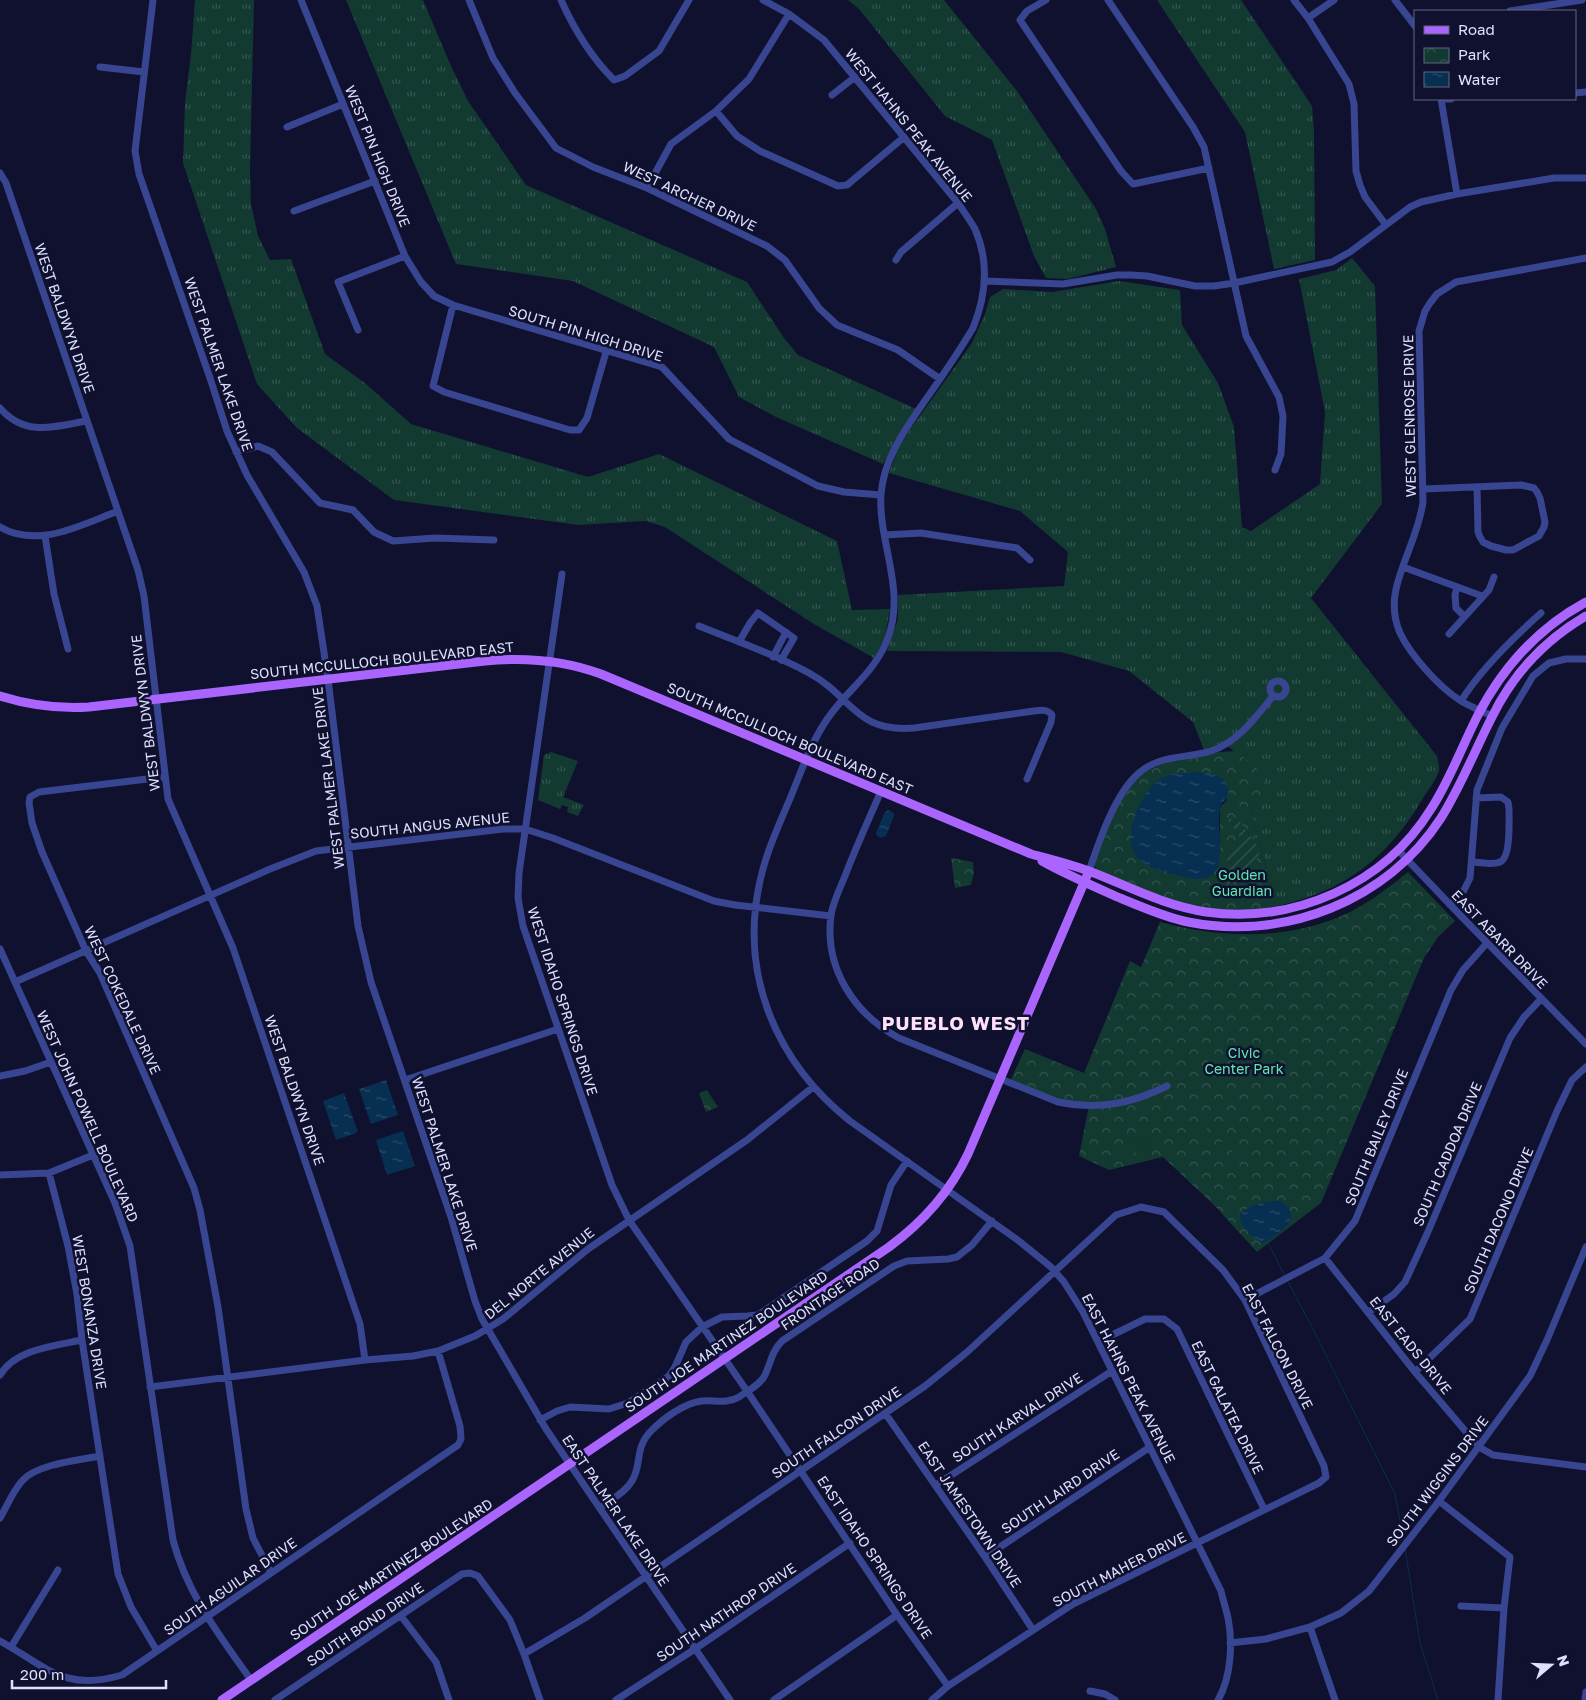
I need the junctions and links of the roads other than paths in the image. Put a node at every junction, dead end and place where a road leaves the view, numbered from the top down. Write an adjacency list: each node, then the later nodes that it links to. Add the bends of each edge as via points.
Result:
1 (153, 0): 18 (street, WEST PALMER LAKE DRIVE)
2 (301, 0): 22 (street, WEST PIN HIGH DRIVE)
3 (469, 0): 30 (street, WEST ARCHER DRIVE, via 493,58 556,148)
4 (561, 0): 5 (street, via 570,20 614,80 659,52)
5 (689, 0)
6 (763, 0): 14 (street, WEST HAHNS PEAK AVENUE)
7 (1046, 0): 26 (street, via 1020,20 1121,171 1133,184)
8 (1108, 0): 26 (street, via 1194,127 1204,146)
9 (1294, 0): 15 (street)
10 (1334, 0): 15 (street)
11 (1396, 0): 16 (street)
12 (1582, 0): 13 (street)
13 (1517, 10)
14 (789, 14): 19 (street, WEST HAHNS PEAK AVENUE, via 824,40); 23 (street, via 749,79)
15 (1308, 18): 34 (street, via 1348,84 1354,104 1356,171 1366,197)
16 (1414, 25)
17 (100, 67): 18 (street)
18 (144, 72): 46 (street, WEST PALMER LAKE DRIVE, via 135,151 139,174)
19 (855, 77): 20 (street); 25 (street, WEST HAHNS PEAK AVENUE)
20 (832, 95)
21 (1441, 100): 31 (street)
22 (343, 104): 24 (street); 29 (street, WEST PIN HIGH DRIVE)
23 (716, 112): 25 (street, via 737,136 760,151 838,186 847,184); 30 (street, via 671,144)
24 (287, 127)
25 (903, 138): 32 (street, WEST HAHNS PEAK AVENUE)
26 (1209, 168): 39 (street)
27 (0, 173): 45 (street, WEST BALDWYN DRIVE)
28 (1586, 178): 31 (street, via 1554,178)
29 (374, 180): 33 (street); 35 (street, WEST PIN HIGH DRIVE)
30 (646, 188): 43 (street, WEST ARCHER DRIVE, via 767,246 785,260 818,308 838,325 898,350)
31 (1457, 194): 34 (street, via 1421,202)
32 (958, 203): 37 (street, via 901,252); 38 (street, WEST HAHNS PEAK AVENUE, via 974,229 983,257)
33 (294, 211)
34 (1386, 225): 39 (street, via 1332,262)
35 (405, 256): 40 (street, WEST PIN HIGH DRIVE, via 434,296); 41 (street, via 338,282)
36 (1586, 258): 49 (street, WEST GLENROSE DRIVE, via 1468,279 1446,287 1430,302 1419,332)
37 (896, 260)
38 (985, 281): 39 (street, via 1062,284 1131,275 1195,286); 43 (street, WEST HAHNS PEAK AVENUE, via 973,328)
39 (1234, 283): 47 (street, via 1246,336 1279,397 1283,416 1281,454)
40 (454, 305): 42 (street, SOUTH PIN HIGH DRIVE); 42 (street, via 433,386 444,392 579,430 587,418)
41 (358, 330)
42 (606, 352): 50 (street, SOUTH PIN HIGH DRIVE, via 662,367 728,439 793,473 818,486)
43 (940, 379): 50 (street, WEST HAHNS PEAK AVENUE, via 894,448)
44 (0, 408): 45 (street, via 27,426 36,428)
45 (86, 421): 51 (street, WEST BALDWYN DRIVE)
46 (236, 452): 55 (street, via 258,446 272,452 320,503 353,510 374,532 394,541 435,538); 74 (street, WEST PALMER LAKE DRIVE, via 310,588 320,623)
47 (1275, 470)
48 (1477, 487): 48 (street, via 1521,485 1534,488 1540,498 1545,522 1539,536 1513,550 1483,542 1478,532); 49 (street)
49 (1424, 489): 57 (street, WEST GLENROSE DRIVE, via 1418,526)
50 (881, 495): 53 (street, WEST HAHNS PEAK AVENUE)
51 (118, 511): 54 (street); 77 (street, WEST BALDWYN DRIVE, via 142,587)
52 (0, 527): 54 (street, via 15,534)
53 (885, 535): 56 (street, via 921,533 1017,548); 78 (street, WEST HAHNS PEAK AVENUE, via 894,583 892,626 875,665)
54 (45, 536): 70 (street, via 56,604)
55 (494, 540)
56 (1030, 560)
57 (1403, 567): 60 (street); 79 (street, WEST GLENROSE DRIVE, via 1394,600 1400,633 1431,674)
58 (562, 574): 73 (street, WEST IDAHO SPRINGS DRIVE)
59 (1494, 577): 61 (street, via 1489,590)
60 (1457, 587): 61 (street); 64 (street, via 1456,608)
61 (1482, 596): 64 (street)
62 (1586, 602): 80 (main road, SOUTH MCCULLOCH BOULEVARD EAST, via 1548,627 1520,653 1496,683)
63 (1541, 613): 79 (street, via 1506,646)
64 (1464, 616): 68 (street)
65 (1586, 616): 81 (main road, SOUTH MCCULLOCH BOULEVARD EAST, via 1529,662)
66 (699, 626): 69 (street)
67 (786, 632): 69 (street, via 758,614); 71 (street); 71 (street, via 794,638)
68 (1449, 634)
69 (739, 642): 71 (street)
70 (68, 648)
71 (777, 658): 78 (street, via 817,678)
72 (1586, 659): 86 (street, via 1549,663 1533,676 1502,728)
73 (550, 661): 74 (main road, SOUTH MCCULLOCH BOULEVARD EAST, via 497,659); 82 (main road, SOUTH MCCULLOCH BOULEVARD EAST, via 601,674); 87 (street, WEST IDAHO SPRINGS DRIVE)
74 (328, 679): 77 (main road, SOUTH MCCULLOCH BOULEVARD EAST); 88 (street, WEST PALMER LAKE DRIVE)
75 (0, 696): 77 (main road, SOUTH MCCULLOCH BOULEVARD EAST, via 59,708)
76 (1273, 696): 93 (street, via 1244,730 1225,744 1207,752 1160,761 1134,778 1119,797)
77 (156, 700): 83 (street, WEST BALDWYN DRIVE)
78 (843, 700): 82 (street, WEST HAHNS PEAK AVENUE, via 824,723); 84 (street, via 870,722 900,728 1043,710 1049,712 1051,722)
79 (1461, 701): 80 (street, WEST GLENROSE DRIVE)
80 (1481, 710): 81 (street, WEST GLENROSE DRIVE); 89 (main road, SOUTH MCCULLOCH BOULEVARD EAST, via 1434,804)
81 (1492, 716): 91 (main road, SOUTH MCCULLOCH BOULEVARD EAST, via 1445,810)
82 (806, 759): 85 (main road, SOUTH MCCULLOCH BOULEVARD EAST); 97 (street, WEST HAHNS PEAK AVENUE, via 766,860)
83 (164, 777): 95 (street, WEST BALDWYN DRIVE, via 170,806); 101 (street, WEST COKEDALE DRIVE, via 46,790 29,799 32,823 42,852)
84 (1027, 779)
85 (881, 791): 90 (main road, SOUTH MCCULLOCH BOULEVARD EAST); 98 (street)
86 (1476, 798): 92 (street); 92 (street, via 1506,800 1508,836 1504,860)
87 (525, 829): 88 (street, SOUTH ANGUS AVENUE); 97 (street, SOUTH ANGUS AVENUE, via 714,901); 104 (street, WEST IDAHO SPRINGS DRIVE, via 519,873 519,909)
88 (348, 847): 95 (street, SOUTH ANGUS AVENUE, via 316,851); 110 (street, WEST PALMER LAKE DRIVE, via 363,952)
89 (1398, 850): 91 (street, EAST ABARR DRIVE); 93 (main road, SOUTH MCCULLOCH BOULEVARD EAST, via 1374,870 1330,895 1297,907 1256,913 1217,913 1182,907)
90 (1031, 854): 93 (main road, SOUTH MCCULLOCH BOULEVARD EAST); 94 (main road, SOUTH MCCULLOCH BOULEVARD EAST)
91 (1407, 859): 94 (main road, SOUTH MCCULLOCH BOULEVARD EAST, via 1372,887 1336,907 1300,919 1257,926 1216,926 1179,920); 96 (street, EAST ABARR DRIVE)
92 (1473, 862): 96 (street, via 1469,882)
93 (1089, 872): 94 (main road, SOUTH JOE MARTINEZ BOULEVARD)
94 (1084, 883): 109 (main road, SOUTH JOE MARTINEZ BOULEVARD)
95 (211, 895): 101 (street, SOUTH ANGUS AVENUE); 132 (street, WEST BALDWYN DRIVE, via 246,982 348,1286 360,1324)
96 (1450, 906): 99 (street, EAST ABARR DRIVE)
97 (755, 907): 98 (street, SOUTH ANGUS AVENUE); 112 (street, WEST HAHNS PEAK AVENUE, via 755,958 767,1010 784,1048)
98 (831, 916): 109 (street, via 831,946 836,967 847,991 865,1014 899,1038)
99 (1487, 943): 103 (street, EAST ABARR DRIVE); 122 (street, SOUTH BAILEY DRIVE, via 1456,979 1355,1221)
100 (0, 949): 102 (street, WEST JOHN POWELL BOULEVARD)
101 (86, 951): 102 (street, SOUTH ANGUS AVENUE); 136 (street, WEST COKEDALE DRIVE, via 100,973 194,1188 218,1306)
102 (15, 982): 106 (street, WEST JOHN POWELL BOULEVARD)
103 (1542, 999): 105 (street, EAST ABARR DRIVE); 125 (street, SOUTH CADDOA DRIVE, via 1510,1038 1405,1282)
104 (558, 1029): 110 (street); 119 (street, WEST IDAHO SPRINGS DRIVE, via 612,1185)
105 (1586, 1044)
106 (51, 1062): 108 (street, via 25,1072); 113 (street, WEST JOHN POWELL BOULEVARD)
107 (1586, 1066): 134 (street, SOUTH DACONO DRIVE, via 1572,1080 1557,1111 1470,1319)
108 (0, 1076)
109 (1000, 1079): 111 (street, via 1053,1100 1089,1106 1127,1102); 117 (main road, SOUTH JOE MARTINEZ BOULEVARD, via 968,1154)
110 (405, 1080): 127 (street, WEST PALMER LAKE DRIVE)
111 (1167, 1086)
112 (813, 1088): 114 (street, EAST HAHNS PEAK AVENUE, via 850,1121); 119 (street, DEL NORTE AVENUE, via 753,1136)
113 (93, 1155): 115 (street); 137 (street, WEST JOHN POWELL BOULEVARD, via 130,1246)
114 (907, 1161): 117 (street, EAST HAHNS PEAK AVENUE); 126 (street, FRONTAGE ROAD, via 891,1186 880,1225 872,1237 758,1315 722,1317)
115 (49, 1173): 116 (street); 128 (street, WEST BONANZA DRIVE, via 68,1246)
116 (0, 1175)
117 (948, 1190): 120 (street, EAST HAHNS PEAK AVENUE); 131 (main road, SOUTH JOE MARTINEZ BOULEVARD, via 901,1238)
118 (1141, 1207): 123 (street, SOUTH FALCON DRIVE, via 1116,1214); 124 (street, EAST FALCON DRIVE, via 1164,1212 1223,1270)
119 (629, 1220): 126 (street, EAST IDAHO SPRINGS DRIVE); 127 (street, DEL NORTE AVENUE, via 572,1260)
120 (992, 1221): 123 (street, EAST HAHNS PEAK AVENUE); 138 (street, FRONTAGE ROAD, via 961,1254 948,1259 899,1263 782,1341 762,1379)
121 (1585, 1250): 142 (street, SOUTH WIGGINS DRIVE, via 1530,1376)
122 (1325, 1258): 124 (street, SOUTH BAILEY DRIVE); 125 (street, EAST EADS DRIVE)
123 (1056, 1271): 129 (street, EAST HAHNS PEAK AVENUE, via 1076,1299); 139 (street, SOUTH FALCON DRIVE, via 948,1368)
124 (1245, 1300): 147 (street, EAST FALCON DRIVE, via 1324,1466)
125 (1370, 1312): 134 (street, EAST EADS DRIVE)
126 (702, 1327): 131 (street, EAST IDAHO SPRINGS DRIVE); 140 (street, FRONTAGE ROAD, via 686,1342 669,1376 628,1402 609,1409 570,1407)
127 (487, 1330): 130 (street, DEL NORTE AVENUE); 140 (street, EAST PALMER LAKE DRIVE)
128 (82, 1340): 135 (street, via 16,1359); 143 (street, WEST BONANZA DRIVE)
129 (1098, 1342): 133 (street, EAST HAHNS PEAK AVENUE); 151 (street, EAST GALATEA DRIVE, via 1145,1319 1164,1319 1177,1328)
130 (438, 1351): 132 (street, DEL NORTE AVENUE); 157 (street, SOUTH AGUILAR DRIVE, via 460,1426 461,1439 454,1449)
131 (725, 1359): 138 (street, EAST IDAHO SPRINGS DRIVE); 144 (main road, SOUTH JOE MARTINEZ BOULEVARD)
132 (365, 1360): 136 (street, DEL NORTE AVENUE)
133 (1112, 1371): 141 (street, EAST HAHNS PEAK AVENUE); 148 (street, SOUTH KARVAL DRIVE)
134 (1415, 1372): 142 (street, EAST EADS DRIVE)
135 (0, 1376)
136 (227, 1377): 137 (street, DEL NORTE AVENUE); 157 (street, WEST COKEDALE DRIVE, via 246,1509 253,1538)
137 (150, 1386): 163 (street, WEST JOHN POWELL BOULEVARD, via 173,1540 184,1574)
138 (747, 1392): 146 (street, EAST IDAHO SPRINGS DRIVE); 150 (street, FRONTAGE ROAD, via 729,1401 692,1403 657,1426 640,1447 632,1482)
139 (885, 1413): 146 (street, SOUTH FALCON DRIVE); 148 (street, EAST JAMESTOWN DRIVE)
140 (540, 1420): 144 (street, EAST PALMER LAKE DRIVE)
141 (1150, 1447): 154 (street, EAST HAHNS PEAK AVENUE); 155 (street, SOUTH LAIRD DRIVE)
142 (1479, 1447): 145 (street, via 1493,1455); 149 (street, SOUTH WIGGINS DRIVE)
143 (100, 1456): 152 (street, via 59,1463 23,1479); 170 (street, WEST BONANZA DRIVE, via 118,1574 131,1607)
144 (570, 1464): 150 (street, EAST PALMER LAKE DRIVE); 172 (main road, SOUTH JOE MARTINEZ BOULEVARD)
145 (1586, 1467)
146 (801, 1471): 153 (street, EAST IDAHO SPRINGS DRIVE); 158 (street, SOUTH FALCON DRIVE)
147 (1326, 1477): 151 (street, SOUTH MAHER DRIVE, via 1320,1484)
148 (936, 1485): 155 (street, EAST JAMESTOWN DRIVE)
149 (1439, 1501): 160 (street, via 1510,1557); 164 (street, SOUTH WIGGINS DRIVE, via 1369,1590 1341,1613)
150 (600, 1508): 158 (street, EAST PALMER LAKE DRIVE)
151 (1264, 1510): 154 (street, SOUTH MAHER DRIVE)
152 (0, 1518)
153 (850, 1543): 161 (street, EAST IDAHO SPRINGS DRIVE); 169 (street, SOUTH NATHROP DRIVE)
154 (1197, 1543): 165 (street, SOUTH MAHER DRIVE, via 1073,1604); 167 (street, EAST HAHNS PEAK AVENUE, via 1220,1591 1228,1619)
155 (985, 1557): 165 (street, EAST JAMESTOWN DRIVE)
156 (58, 1570): 168 (street)
157 (271, 1573): 163 (street, SOUTH AGUILAR DRIVE)
158 (646, 1576): 169 (street, EAST PALMER LAKE DRIVE); 171 (street, SOUTH FALCON DRIVE, via 586,1618)
159 (1461, 1606): 160 (street)
160 (1504, 1608): 187 (street)
161 (896, 1615): 173 (street, EAST IDAHO SPRINGS DRIVE); 182 (street)
162 (401, 1616): 171 (street, SOUTH BOND DRIVE, via 462,1574 470,1573 478,1576 510,1620); 177 (street, SOUTH BOND DRIVE); 178 (street, via 436,1662)
163 (207, 1618): 170 (street, SOUTH AGUILAR DRIVE); 172 (street, WEST JOHN POWELL BOULEVARD)
164 (1310, 1626): 167 (street, SOUTH WIGGINS DRIVE, via 1266,1639); 186 (street)
165 (1033, 1630): 173 (street, SOUTH MAHER DRIVE)
166 (0, 1641): 168 (street, SOUTH AGUILAR DRIVE)
167 (1230, 1643): 185 (street, EAST HAHNS PEAK AVENUE, via 1228,1671)
168 (11, 1647): 170 (street, SOUTH AGUILAR DRIVE, via 50,1672 77,1681 103,1681 122,1675)
169 (695, 1649): 180 (street, SOUTH NATHROP DRIVE); 181 (street, EAST PALMER LAKE DRIVE)
170 (157, 1651)
171 (524, 1654): 179 (street)
172 (252, 1680): 176 (main road, SOUTH JOE MARTINEZ BOULEVARD)
173 (948, 1686): 183 (street, SOUTH MAHER DRIVE)
174 (1090, 1691): 184 (street)
175 (1586, 1692): 188 (street)
176 (222, 1700)
177 (276, 1700)
178 (449, 1700)
179 (540, 1700)
180 (616, 1700)
181 (730, 1700)
182 (774, 1700)
183 (932, 1700)
184 (1115, 1700)
185 (1218, 1700)
186 (1334, 1700)
187 (1498, 1700)
188 (1585, 1700)

